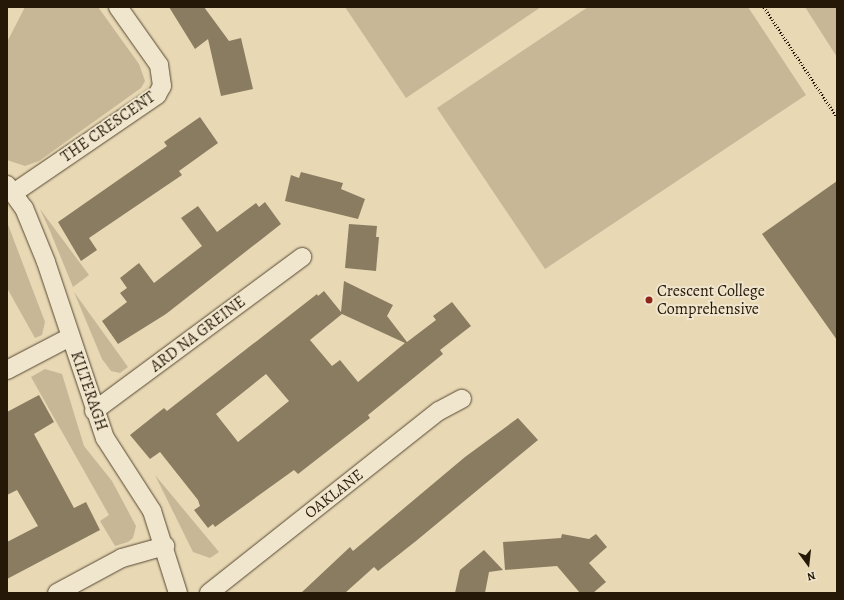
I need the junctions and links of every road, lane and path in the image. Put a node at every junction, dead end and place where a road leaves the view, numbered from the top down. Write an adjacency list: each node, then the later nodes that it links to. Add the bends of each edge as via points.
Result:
1 (118, 7): 4 (street, THE CRESCENT, via 159,65 162,86 157,95)
2 (764, 7): 3 (path)
3 (837, 117)
4 (11, 188): 6 (street, KILTERAGH, via 46,262)
5 (302, 257): 9 (street, ARD NA GREINE)
6 (70, 337): 7 (street); 9 (street, KILTERAGH)
7 (7, 370)
8 (462, 399): 13 (street, OAKLANE, via 439,410)
9 (94, 411): 10 (street, KILTERAGH, via 105,438 152,511)
10 (165, 546): 11 (street, via 122,558); 12 (street, KILTERAGH)
11 (57, 593)
12 (178, 593)
13 (209, 593)

